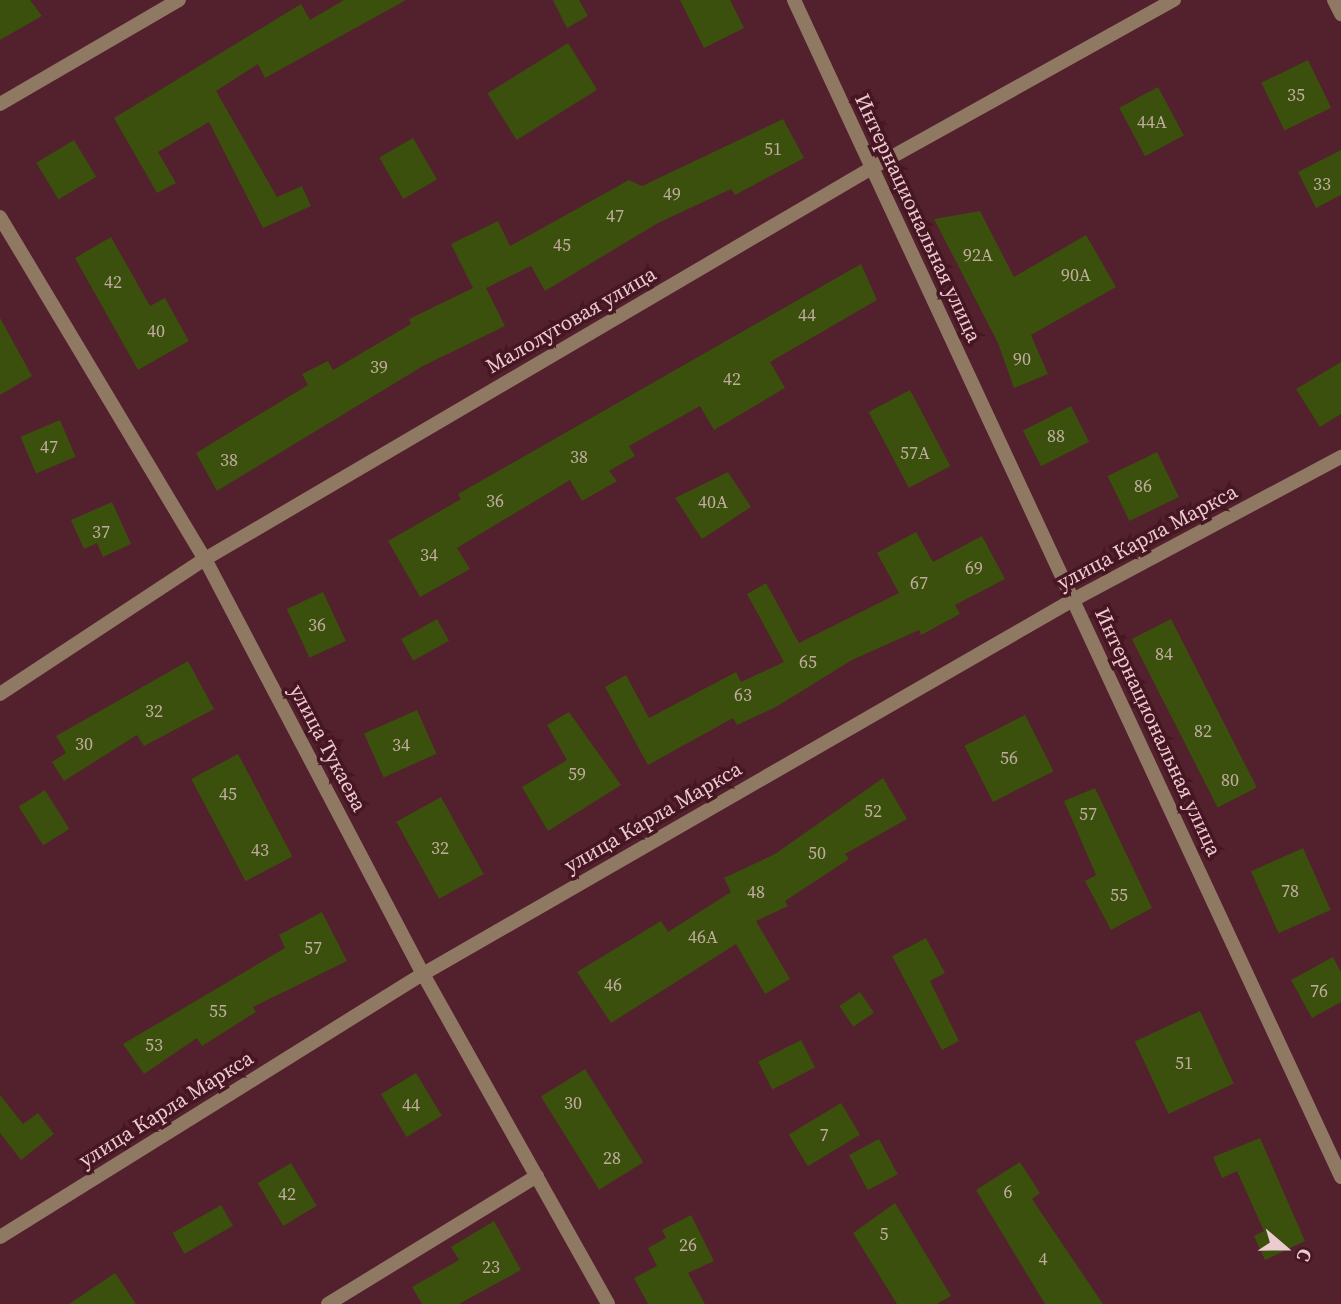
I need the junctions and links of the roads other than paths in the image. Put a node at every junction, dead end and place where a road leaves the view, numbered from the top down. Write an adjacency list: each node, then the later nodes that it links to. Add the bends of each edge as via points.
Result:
1 (179, 0): 6 (street)
2 (794, 0): 7 (street, Интернациональная улица)
3 (1174, 0): 7 (street, Малолуговая улица)
4 (1334, 0): 5 (street)
5 (1341, 14)
6 (0, 104)
7 (870, 169): 10 (street, Малолуговая улица); 11 (street, Интернациональная улица)
8 (0, 217): 10 (street, улица Тукаева)
9 (1341, 457): 11 (street, улица Карла Маркса)
10 (205, 559): 12 (street, Малолуговая улица); 13 (street, улица Тукаева)
11 (1073, 600): 13 (street, улица Карла Маркса); 15 (street, Интернациональная улица)
12 (0, 694)
13 (423, 974): 14 (street, улица Тукаева); 16 (street, улица Карла Маркса)
14 (537, 1176): 17 (street); 18 (street, улица Тукаева)
15 (1341, 1177)
16 (0, 1237)
17 (328, 1304)
18 (608, 1304)

